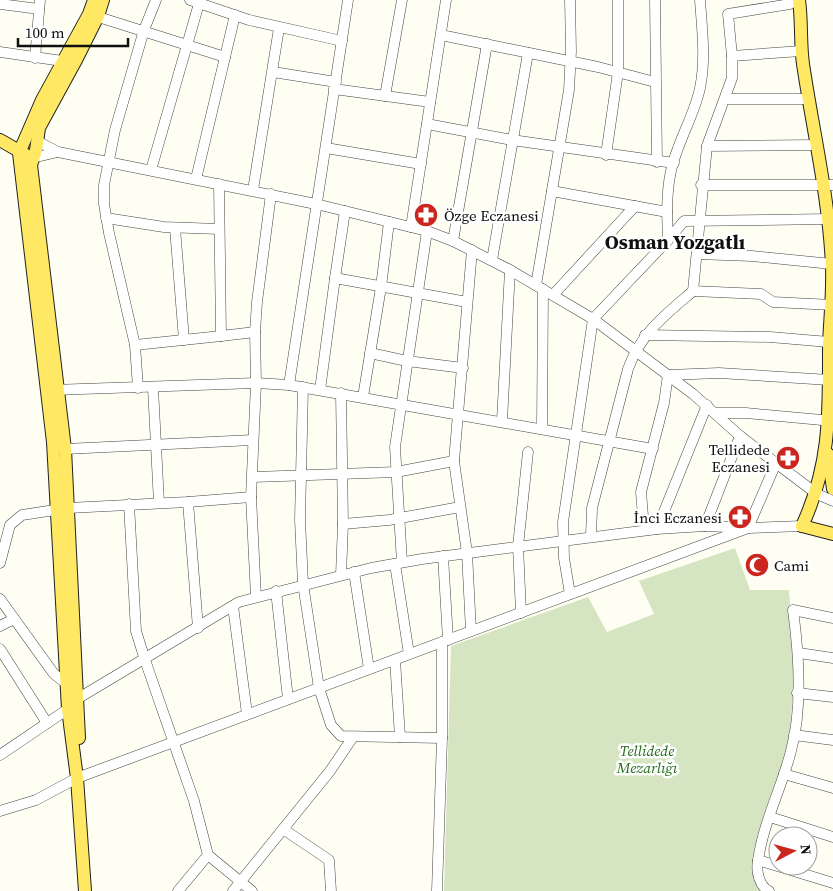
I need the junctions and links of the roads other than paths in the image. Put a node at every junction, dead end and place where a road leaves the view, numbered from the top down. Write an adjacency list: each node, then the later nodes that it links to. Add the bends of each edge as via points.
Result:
1 (94, 0): 15 (main road)
2 (103, 0): 15 (main road)
3 (156, 0): 18 (street)
4 (348, 0): 20 (street)
5 (402, 0): 35 (street)
6 (446, 0): 19 (street)
7 (570, 0): 30 (street)
8 (618, 0): 32 (street)
9 (655, 0): 33 (street)
10 (700, 0): 54 (street, via 703,42 700,86)
11 (196, 1): 16 (street); 21 (street)
12 (793, 1): 24 (main road); 26 (street, via 728,14)
13 (0, 4): 14 (street)
14 (40, 4): 28 (street)
15 (93, 15): 18 (street); 29 (main road)
16 (236, 16): 17 (street); 27 (street)
17 (279, 28): 20 (street); 31 (street)
18 (144, 30): 21 (street); 52 (street)
19 (441, 35): 22 (street); 38 (street)
20 (342, 41): 34 (street)
21 (186, 44): 27 (street); 56 (street)
22 (488, 44): 25 (street); 40 (street)
23 (0, 52): 28 (street)
24 (801, 52): 26 (street); 37 (main road)
25 (528, 53): 30 (street); 43 (street)
26 (732, 56): 36 (street, via 732,78)
27 (225, 57): 57 (street)
28 (35, 58): 29 (street)
29 (69, 62): 42 (main road, via 39,128)
30 (571, 62): 32 (street); 46 (street)
31 (273, 72): 34 (street); 61 (street)
32 (618, 72): 33 (street); 50 (street)
33 (655, 82): 53 (street)
34 (335, 86): 35 (street); 47 (street)
35 (385, 96): 38 (street)
36 (725, 99): 37 (street); 45 (street)
37 (808, 99): 44 (main road)
38 (430, 102): 39 (street)
39 (427, 124): 40 (street); 55 (street)
40 (470, 133): 43 (street); 77 (street)
41 (1, 140): 42 (main road); 49 (main road)
42 (30, 140): 48 (street); 49 (main road); 51 (main road, via 36,150)
43 (512, 140): 46 (street); 80 (street)
44 (816, 145): 45 (street); 59 (main road)
45 (707, 146): 60 (street)
46 (560, 147): 50 (street); 62 (street)
47 (326, 148): 55 (street); 64 (street)
48 (58, 152): 51 (street); 52 (street)
49 (19, 153): 51 (main road); 110 (main road)
50 (606, 155): 53 (street)
51 (32, 158): 110 (main road)
52 (107, 161): 56 (street); 68 (street, via 103,198)
53 (656, 162): 54 (street)
54 (674, 163): 67 (street)
55 (421, 164): 72 (street)
56 (151, 170): 57 (street)
57 (196, 179): 58 (street)
58 (219, 184): 61 (street); 74 (street)
59 (828, 185): 60 (street); 69 (main road)
60 (701, 186): 70 (street)
61 (253, 190): 63 (street)
62 (552, 191): 65 (street); 85 (street)
63 (271, 194): 64 (street); 92 (street)
64 (316, 204): 66 (street); 106 (street)
65 (635, 206): 67 (street); 88 (street)
66 (345, 211): 71 (street); 83 (street)
67 (667, 212): 76 (street)
68 (106, 218): 73 (street); 97 (street)
69 (828, 220): 70 (street); 81 (main road)
70 (699, 221): 76 (street, via 684,221); 79 (street)
71 (388, 222): 72 (street); 84 (street)
72 (411, 227): 75 (street)
73 (175, 228): 74 (street); 95 (street)
74 (219, 229): 93 (street)
75 (427, 231): 77 (street); 87 (street)
76 (668, 240): 91 (street)
77 (453, 241): 78 (street)
78 (472, 250): 80 (street); 89 (street)
79 (697, 254): 81 (street); 86 (street)
80 (492, 260): 82 (street)
81 (832, 264): 90 (main road)
82 (510, 270): 85 (street); 118 (street)
83 (335, 278): 84 (street); 111 (street)
84 (381, 287): 87 (street); 99 (street)
85 (540, 287): 88 (street); 120 (street)
86 (693, 291): 90 (street, via 761,294 773,302); 94 (street)
87 (417, 293): 89 (street); 101 (street)
88 (553, 295): 91 (street)
89 (468, 302): 102 (street)
90 (833, 305): 96 (main road)
91 (593, 319): 98 (street); 121 (street)
92 (256, 332): 93 (street); 105 (street)
93 (221, 336): 95 (street)
94 (645, 336): 96 (street, via 770,337); 98 (street)
95 (184, 340): 97 (street)
96 (829, 342): 100 (main road)
97 (135, 345): 108 (street)
98 (635, 350): 103 (street); 124 (street)
99 (370, 353): 101 (street); 113 (street)
100 (831, 358): 104 (main road)
101 (407, 361): 102 (street); 114 (street)
102 (463, 368): 117 (street)
103 (668, 374): 104 (street, via 720,372); 115 (street); 128 (street)
104 (830, 380): 119 (main road)
105 (256, 383): 106 (street); 109 (street); 123 (street)
106 (289, 385): 107 (street)
107 (303, 387): 111 (street); 135 (street)
108 (138, 388): 109 (street); 110 (street)
109 (153, 388): 125 (street)
110 (54, 390): 127 (main road); 145 (main road)
111 (320, 390): 112 (street)
112 (341, 393): 113 (street); 134 (street)
113 (362, 397): 114 (street)
114 (401, 404): 117 (street); 133 (street, via 395,447)
115 (707, 405): 116 (street); 152 (street)
116 (717, 413): 119 (street); 122 (street)
117 (457, 414): 118 (street); 130 (street)
118 (502, 421): 120 (street)
119 (831, 421): 126 (main road)
120 (542, 429): 121 (street)
121 (575, 434): 124 (street); 155 (street)
122 (740, 436): 131 (street); 148 (street)
123 (253, 440): 125 (street); 136 (street)
124 (610, 442): 128 (street); 154 (street, via 592,508)
125 (156, 444): 127 (street); 142 (street)
126 (827, 444): 132 (main road); 138 (main road)
127 (65, 449): 145 (main road)
128 (652, 449): 152 (street, via 641,492 644,516)
129 (528, 452): 156 (street)
130 (454, 462): 133 (street); 144 (street)
131 (776, 463): 138 (street); 151 (street)
132 (831, 467): 137 (main road)
133 (396, 472): 134 (street); 146 (street)
134 (342, 475): 135 (street); 147 (street)
135 (303, 476): 136 (street); 163 (street, via 300,520)
136 (253, 477): 139 (street)
137 (833, 485)
138 (817, 494): 140 (street); 149 (main road)
139 (251, 497): 141 (street); 166 (street)
140 (833, 501)
141 (188, 502): 142 (street); 173 (street)
142 (159, 503): 143 (street)
143 (129, 504): 145 (street); 180 (street, via 136,631)
144 (460, 507): 146 (street); 157 (street)
145 (62, 509): 160 (street, via 22,515 14,520); 183 (main road); 188 (main road)
146 (400, 518): 147 (street); 159 (street)
147 (343, 524): 162 (street)
148 (705, 526): 151 (street); 152 (street)
149 (802, 526): 150 (main road); 151 (street); 153 (main road)
150 (833, 527)
151 (748, 528): 165 (street)
152 (652, 529): 154 (street)
153 (833, 534)
154 (591, 536): 155 (street)
155 (563, 541): 156 (street); 165 (street)
156 (518, 546): 157 (street); 169 (street)
157 (467, 553): 158 (street); 174 (street)
158 (443, 556): 159 (street); 175 (street)
159 (399, 563): 161 (street); 178 (street)
160 (0, 564)
161 (354, 572): 162 (street); 182 (street)
162 (341, 575): 163 (street)
163 (303, 584): 164 (street); 184 (street)
164 (276, 592): 166 (street); 187 (street)
165 (570, 594): 169 (street)
166 (256, 597): 168 (street)
167 (0, 599): 171 (street)
168 (233, 606): 173 (street); 189 (street)
169 (522, 613): 174 (street)
170 (833, 618): 177 (street, via 793,610)
171 (14, 619): 172 (street); 183 (street, via 54,674)
172 (0, 626)
173 (198, 628): 180 (street)
174 (471, 631): 175 (street)
175 (445, 641): 178 (street); 194 (street)
176 (0, 649): 190 (street)
177 (799, 653): 179 (street); 185 (street)
178 (409, 654): 181 (street)
179 (833, 658)
180 (146, 660): 188 (street); 196 (street)
181 (395, 660): 182 (street); 193 (street)
182 (369, 669): 184 (street)
183 (67, 684): 188 (main road)
184 (319, 688): 187 (street); 192 (street, via 331,725 341,736)
185 (797, 693): 186 (street); 191 (street)
186 (833, 697)
187 (288, 699): 189 (street)
188 (73, 704): 190 (street); 199 (main road)
189 (247, 714): 196 (street)
190 (47, 723): 197 (street)
191 (794, 734): 195 (street); 198 (street)
192 (353, 737): 193 (street); 203 (street)
193 (400, 737): 194 (street)
194 (442, 738): 214 (street)
195 (833, 740)
196 (174, 742): 199 (street); 205 (street)
197 (1, 751)
198 (784, 774): 200 (street); 202 (street)
199 (76, 778): 201 (street, via 36,800); 209 (main road)
200 (833, 788)
201 (0, 811)
202 (770, 817): 204 (street); 206 (street)
203 (283, 829): 207 (street); 213 (street, via 328,860)
204 (833, 837)
205 (208, 855): 207 (street); 210 (street)
206 (758, 860): 208 (street); 215 (street, via 760,881)
207 (240, 882): 211 (street); 212 (street)
208 (833, 883)
209 (85, 891)
210 (178, 891)
211 (233, 891)
212 (252, 891)
213 (331, 891)
214 (438, 891)
215 (769, 891)

